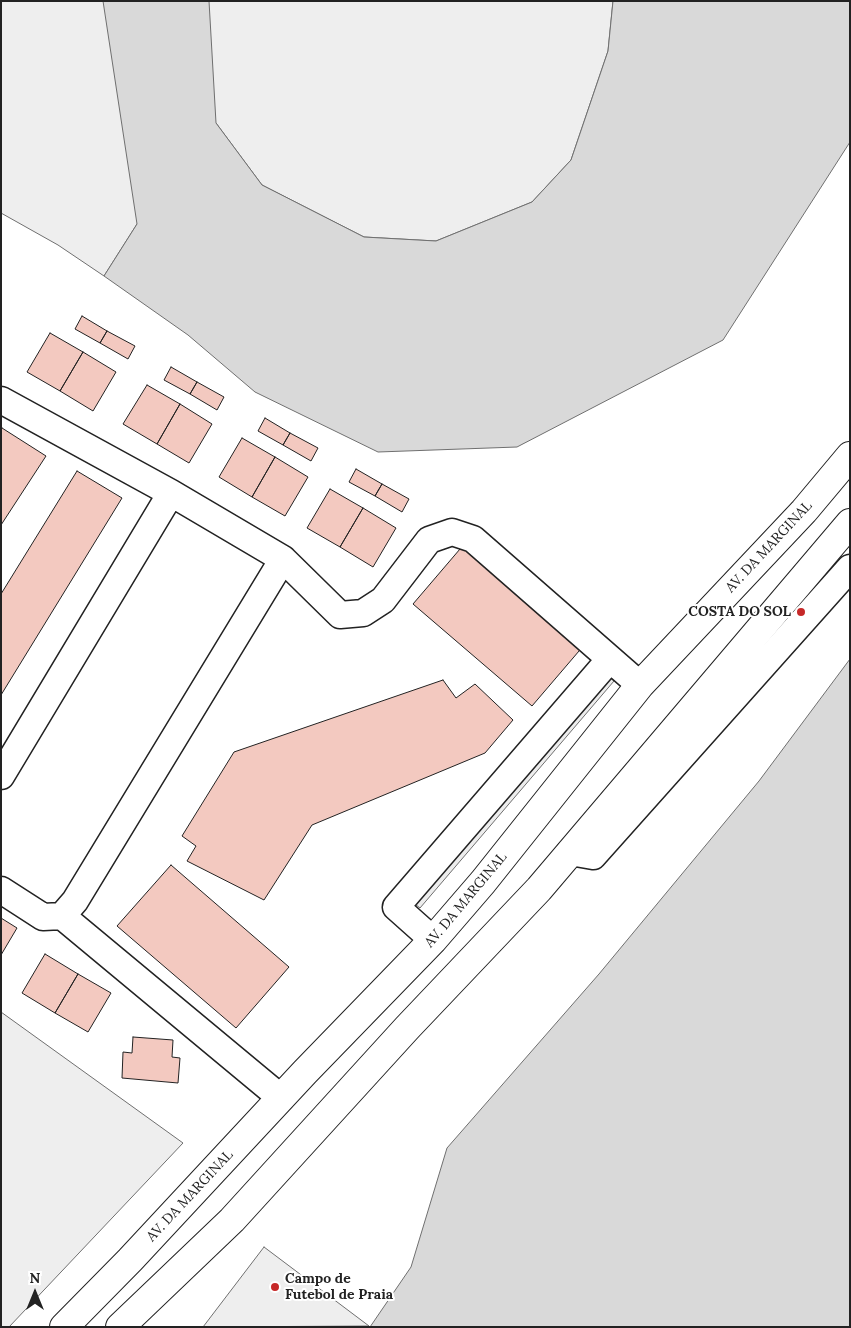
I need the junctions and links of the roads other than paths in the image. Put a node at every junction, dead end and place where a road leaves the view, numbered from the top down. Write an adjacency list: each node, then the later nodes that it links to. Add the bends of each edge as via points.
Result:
1 (1, 400): 3 (street)
2 (850, 456): 8 (main road, AV. DA MARGINAL, via 804,511)
3 (171, 493): 5 (street); 9 (street)
4 (850, 523): 10 (main road)
5 (283, 559): 7 (street, via 340,615 363,613 383,600 429,540 452,532 473,538); 12 (street, via 75,901)
6 (850, 568): 10 (street, via 593,856)
7 (610, 659): 8 (street); 13 (street, via 396,907)
8 (640, 685): 13 (main road, AV. DA MARGINAL)
9 (1, 776)
10 (570, 852): 16 (main road, via 232,1220)
11 (1, 890): 12 (street, via 43,917)
12 (62, 916): 14 (street)
13 (433, 940): 14 (main road, AV. DA MARGINAL)
14 (281, 1098): 15 (main road, AV. DA MARGINAL)
15 (64, 1327)
16 (120, 1327)

